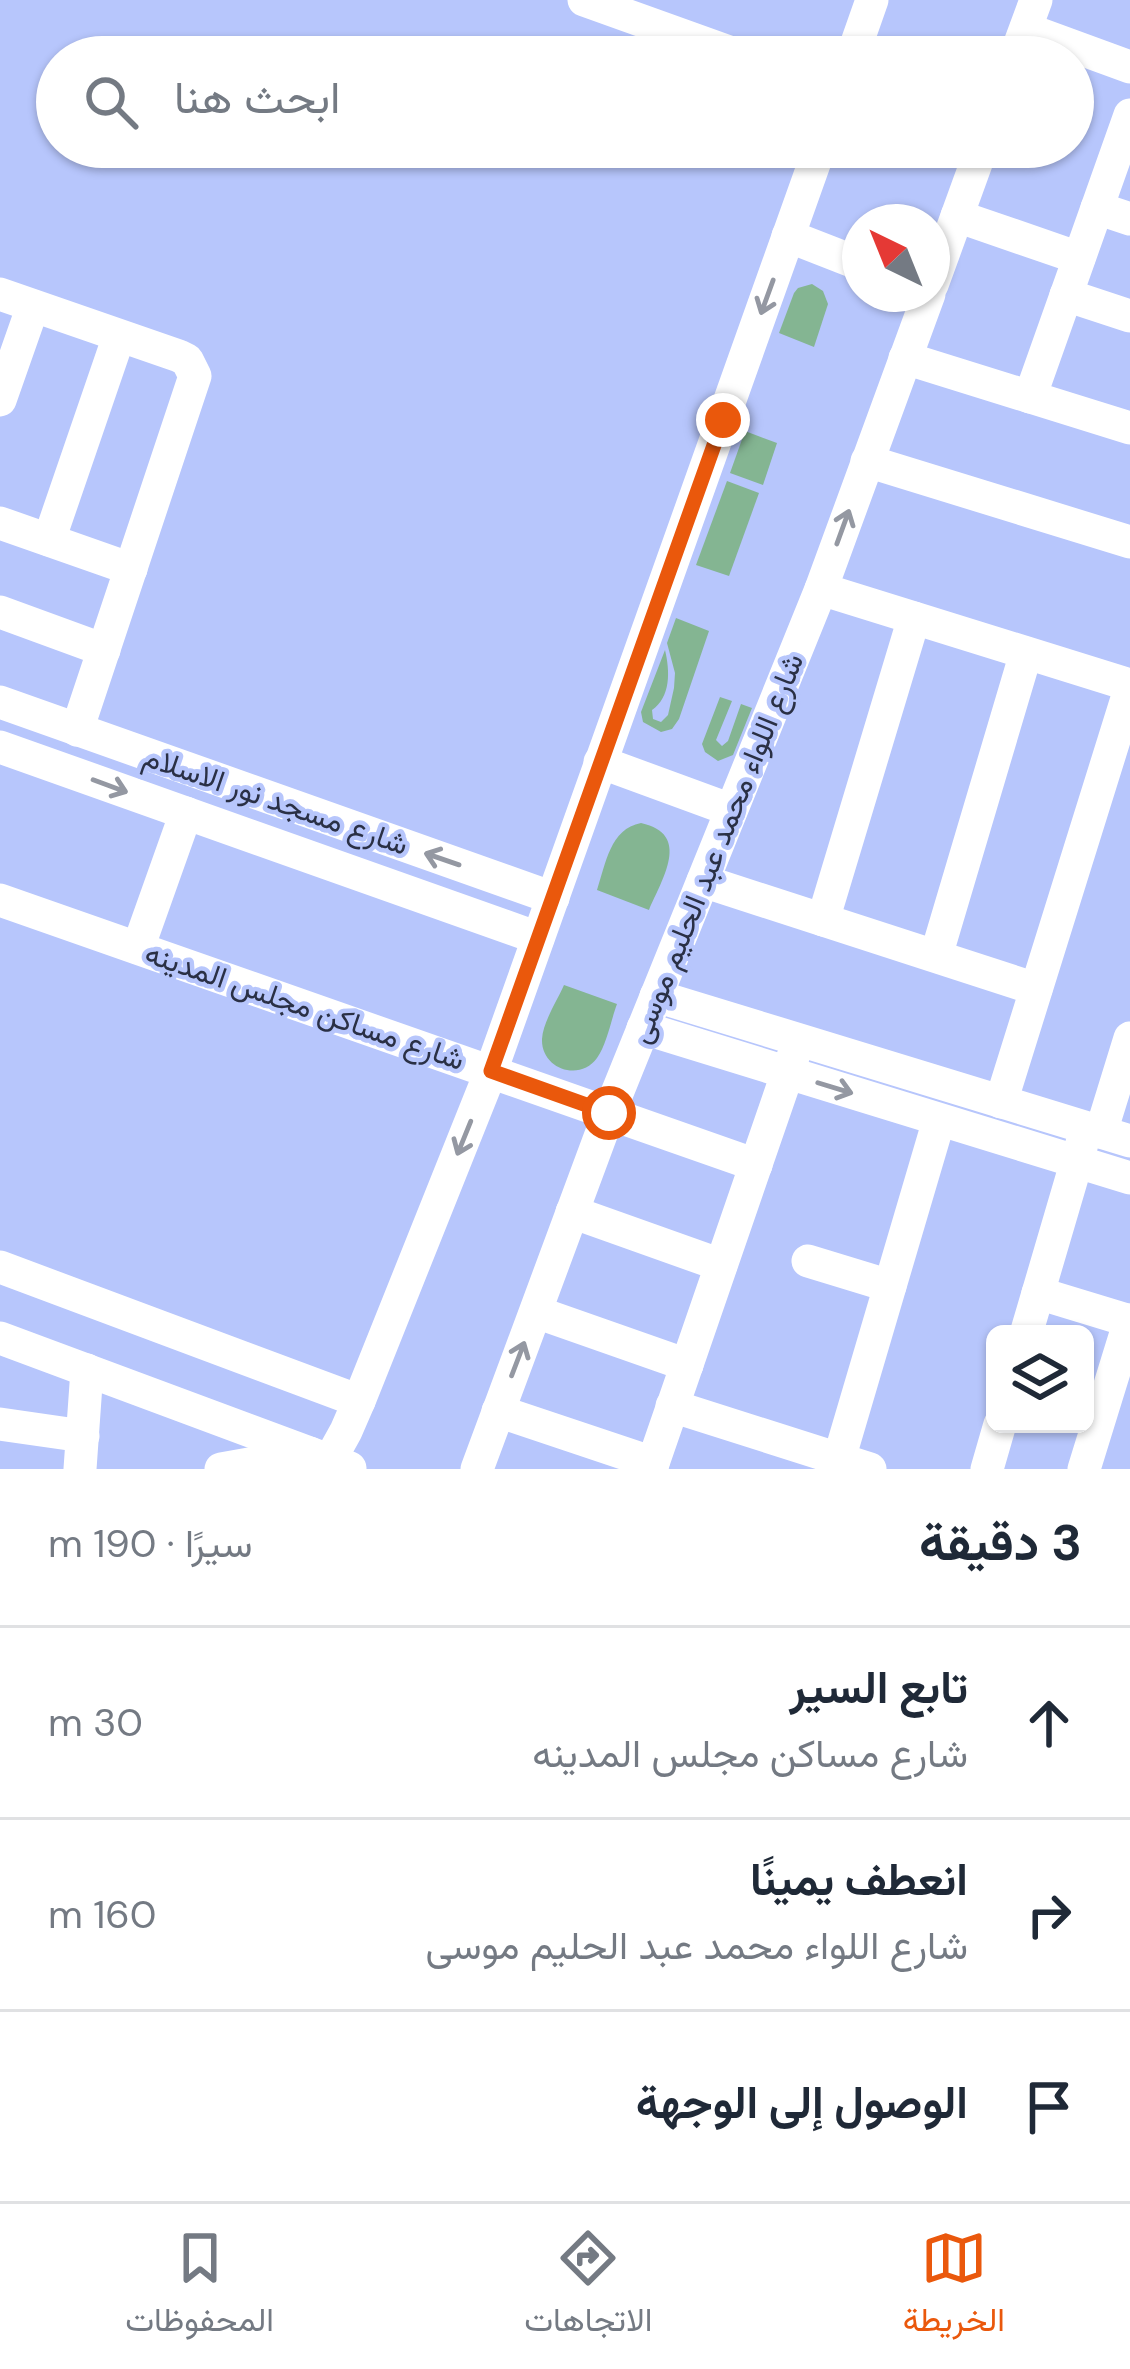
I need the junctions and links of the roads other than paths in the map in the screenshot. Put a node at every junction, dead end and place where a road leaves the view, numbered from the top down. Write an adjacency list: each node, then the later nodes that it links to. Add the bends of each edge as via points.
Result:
1 (584, 0): 3 (street)
2 (872, 0): 4 (street)
3 (684, 36)
4 (859, 36)
5 (1094, 54): 6 (street)
6 (1130, 67)
7 (1130, 116): 10 (street)
8 (812, 168): 14 (street)
9 (974, 168): 11 (street)
10 (1097, 208): 12 (street); 16 (street)
11 (957, 216): 13 (street); 16 (street)
12 (1130, 219)
13 (950, 235)
14 (788, 236): 15 (street); 41 (street, one-way to 41)
15 (842, 257)
16 (1079, 258): 18 (street)
17 (0, 294): 19 (street)
18 (1066, 296): 21 (street); 24 (street)
19 (33, 306): 22 (street); 25 (street)
20 (922, 312): 23 (street, شارع اللواء محمد عبد الحليم موسى)
21 (1130, 316)
22 (118, 336): 29 (street); 31 (street, via 187,360 195,376)
23 (905, 358): 24 (street); 27 (street, شارع اللواء محمد عبد الحليم موسى)
24 (1030, 397): 26 (street)
25 (0, 400)
26 (1130, 428)
27 (867, 460): 30 (street); 32 (street, شارع اللواء محمد عبد الحليم موسى, one-way to 27)
28 (0, 523): 29 (street)
29 (49, 540): 31 (street)
30 (1130, 542)
31 (131, 569): 35 (street)
32 (820, 589): 34 (street); 42 (street, شارع اللواء محمد عبد الحليم موسى)
33 (0, 612): 35 (street)
34 (914, 618): 36 (street); 47 (street)
35 (104, 650): 39 (street)
36 (1026, 653): 37 (street); 50 (street)
37 (1130, 692): 51 (street)
38 (0, 702): 39 (street, شارع مسجد نور الاسلام)
39 (77, 730): 45 (street, شارع مسجد نور الاسلام, one-way to 39)
40 (0, 747): 43 (street, شارع مسجد نور الاسلام, one-way to 43)
41 (601, 763): 42 (street); 45 (street)
42 (731, 810): 44 (street, شارع اللواء محمد عبد الحليم موسى)
43 (186, 813): 48 (street, شارع مسجد نور الاسلام); 49 (street)
44 (703, 881): 47 (street); 52 (street, شارع اللواء محمد عبد الحليم موسى)
45 (553, 898): 48 (street)
46 (0, 899): 49 (street, شارع مساكن مجلس المدينه)
47 (823, 920): 50 (street)
48 (538, 938): 56 (street)
49 (138, 948): 56 (street, شارع مساكن مجلس المدينه)
50 (936, 956): 51 (street)
51 (1036, 989): 58 (street)
52 (656, 996): 53 (street, شارع اللواء محمد عبد الحليم موسى); 55 (street)
53 (643, 1028): 57 (street); 59 (street, شارع اللواء محمد عبد الحليم موسى)
54 (1130, 1038): 61 (street)
55 (799, 1040): 57 (street); 58 (street)
56 (491, 1071): 59 (street, شارع مساكن مجلس المدينه); 77 (street, one-way to 77)
57 (788, 1074): 60 (street, one-way to 60); 63 (street)
58 (1001, 1102): 61 (street)
59 (609, 1113): 63 (street, شارع مساكن مجلس المدينه); 65 (street, شارع اللواء محمد عبد الحليم موسى)
60 (939, 1120): 62 (street); 69 (street)
61 (1106, 1133): 62 (street)
62 (1077, 1162): 64 (street); 70 (street)
63 (756, 1165): 67 (street)
64 (1130, 1178)
65 (572, 1212): 67 (street); 71 (street, شارع اللواء محمد عبد الحليم موسى)
66 (808, 1261): 69 (street)
67 (722, 1265): 75 (street)
68 (0, 1267): 77 (street)
69 (890, 1286): 84 (street)
70 (1038, 1293): 72 (street); 73 (street)
71 (536, 1312): 75 (street); 79 (street, شارع اللواء محمد عبد الحليم موسى, one-way to 71)
72 (1029, 1325)
73 (1128, 1335): 89 (street)
74 (0, 1338): 76 (street)
75 (687, 1365): 78 (street)
76 (87, 1370): 82 (street); 83 (street)
77 (359, 1401): 83 (street)
78 (672, 1406): 84 (street); 85 (street)
79 (499, 1411): 85 (street); 87 (street, شارع اللواء محمد عبد الحليم موسى)
80 (0, 1424): 82 (street)
81 (997, 1433): 88 (street)
82 (81, 1452)
83 (330, 1463): 86 (street)
84 (854, 1464)
85 (652, 1466)
86 (221, 1469)
87 (477, 1469)
88 (987, 1469)
89 (1084, 1469)

